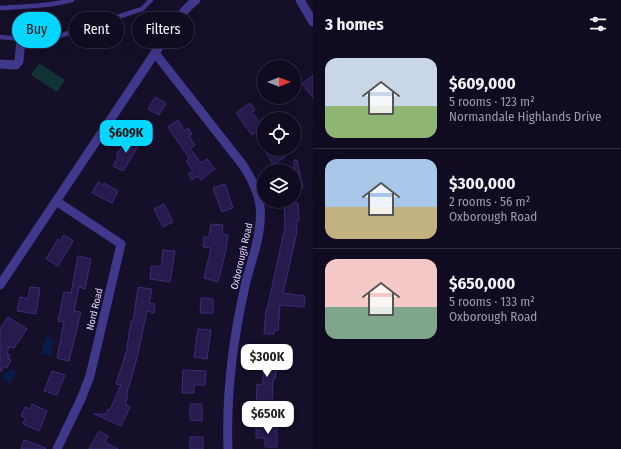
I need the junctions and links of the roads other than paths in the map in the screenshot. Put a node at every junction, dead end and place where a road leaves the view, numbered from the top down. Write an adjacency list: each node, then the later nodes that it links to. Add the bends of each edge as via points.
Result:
1 (72, 0): 5 (lane)
2 (151, 0): 7 (lane, via 142,9)
3 (196, 0): 11 (street, via 190,4)
4 (300, 0): 6 (street)
5 (0, 8)
6 (313, 22)
7 (61, 35)
8 (0, 37): 9 (lane)
9 (12, 38)
10 (21, 48): 12 (street, via 16,65)
11 (155, 53): 13 (street); 16 (street, Oxborough Road, via 251,177 260,206 258,237 245,286 236,336 230,385)
12 (0, 64)
13 (56, 201): 14 (street); 15 (street, Nord Road, via 121,244 90,376)
14 (0, 285)
15 (57, 449)
16 (228, 449)

